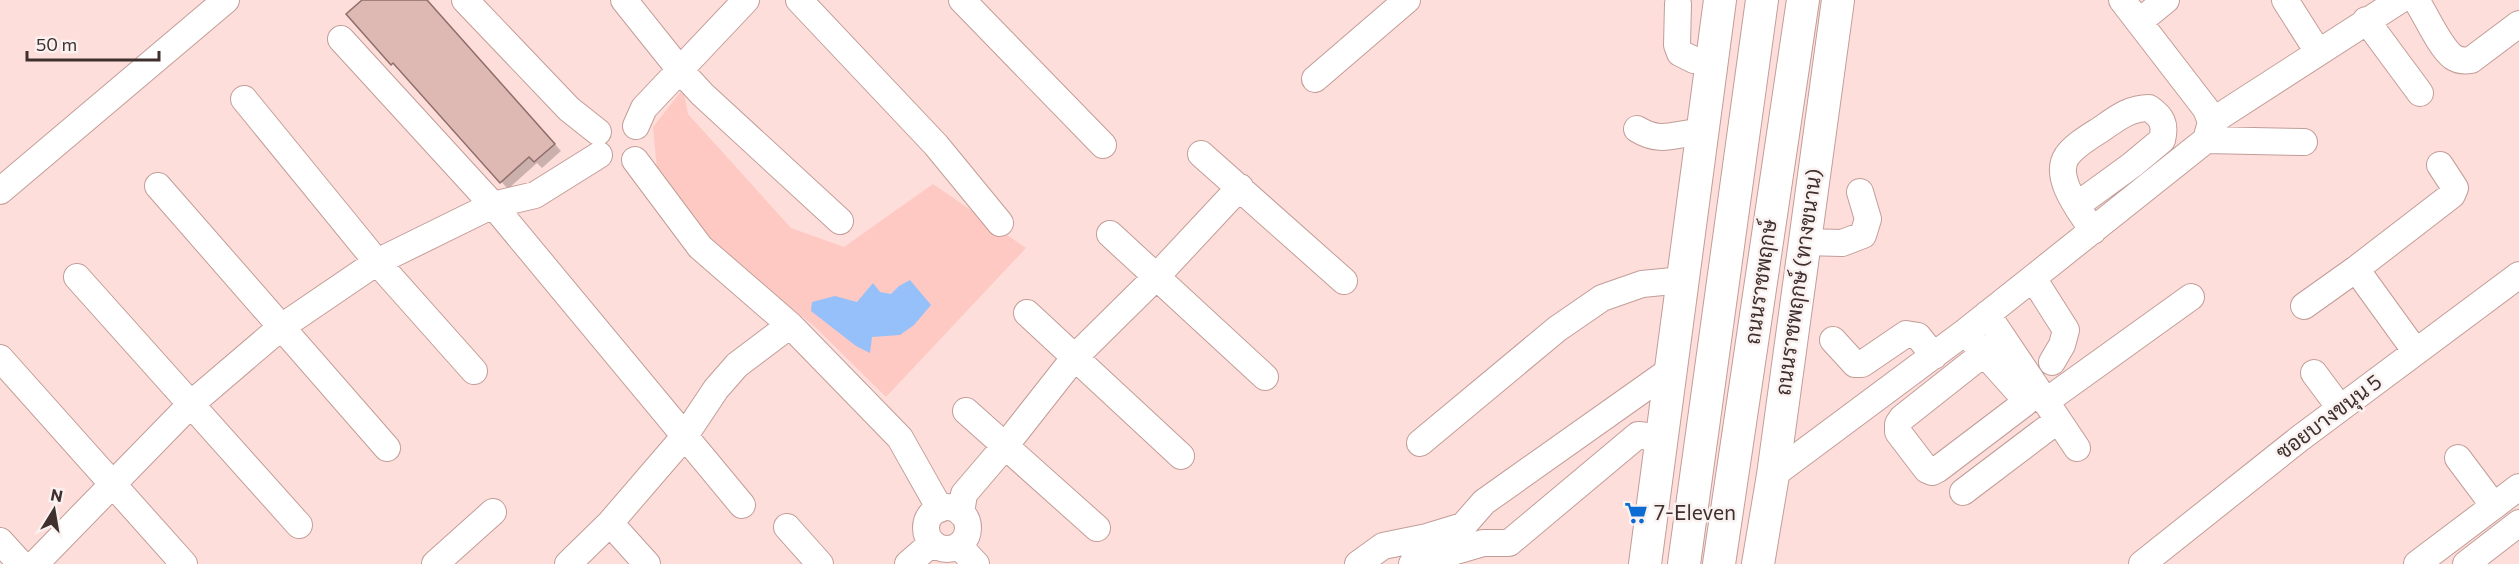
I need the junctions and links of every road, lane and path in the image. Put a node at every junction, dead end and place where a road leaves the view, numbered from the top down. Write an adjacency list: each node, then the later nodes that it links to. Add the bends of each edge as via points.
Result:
1 (226, 0): 42 (street)
2 (465, 0): 35 (street)
3 (624, 0): 25 (street)
4 (746, 0): 25 (street)
5 (799, 0): 47 (street, via 936,145)
6 (962, 0): 36 (street)
7 (1407, 0): 26 (street)
8 (1720, 0): 24 (main road)
9 (1737, 0): 28 (main road, via 1719,71)
10 (1762, 0): 116 (main road, ถนนราชพฤกษ์)
11 (1803, 0): 117 (main road, ถนนราชพฤกษ์)
12 (1838, 0): 50 (main road, ถนนราชพฤกษ์ (ทางขนาน))
13 (2122, 0): 20 (street)
14 (2166, 0): 20 (street)
15 (2285, 0): 23 (street)
16 (2400, 0): 19 (street)
17 (2416, 0): 21 (street, via 2446,48 2462,61 2471,60)
18 (1678, 4): 24 (street, via 1680,53)
19 (2366, 20): 23 (street); 27 (street)
20 (2139, 22): 32 (street, via 2206,109)
21 (2519, 24)
22 (341, 39): 44 (street)
23 (2318, 52): 32 (street)
24 (1711, 62): 28 (main road)
25 (680, 70): 30 (street, via 644,108); 46 (street)
26 (1315, 79)
27 (2420, 93)
28 (1708, 96): 33 (main road)
29 (244, 99): 51 (street)
30 (636, 126): 35 (street, via 623,119 608,121); 38 (street, via 642,147)
31 (1637, 129): 33 (street, via 1668,139 1687,132)
32 (2208, 131): 34 (street); 48 (street)
33 (1704, 132): 56 (main road)
34 (2304, 142)
35 (598, 144): 38 (street, via 605,161 620,165); 44 (street, via 535,195)
36 (1103, 145)
37 (1201, 154): 41 (street)
38 (635, 160): 63 (street, via 700,247)
39 (2440, 165): 52 (street, via 2454,183 2455,191)
40 (158, 186): 64 (street)
41 (1240, 187): 54 (street); 58 (street)
42 (0, 191)
43 (1860, 192): 50 (street, via 1868,219 1863,235 1842,243)
44 (493, 205): 51 (street); 81 (street)
45 (2077, 205): 48 (street)
46 (840, 221)
47 (1000, 223)
48 (2093, 231): 55 (street)
49 (1110, 234): 54 (street)
50 (1804, 242): 89 (main road, ถนนราชพฤกษ์ (ทางขนาน))
51 (377, 262): 64 (street); 73 (street)
52 (2355, 269): 60 (street); 67 (street)
53 (77, 277): 77 (street)
54 (1156, 277): 70 (street); 76 (street)
55 (2033, 278): 62 (street); 72 (street, via 2066,330)
56 (1683, 280): 74 (main road); 82 (street, via 1642,284 1602,298 1557,329)
57 (2517, 280): 67 (street, ซอยบางขนุน 5)
58 (1344, 281)
59 (2191, 297): 80 (street)
60 (2304, 306)
61 (1027, 313): 70 (street)
62 (1987, 314): 65 (street); 80 (street)
63 (790, 325): 81 (street, via 737,366 716,389); 95 (street, via 900,438)
64 (280, 328): 77 (street); 85 (street)
65 (1965, 332): 68 (street); 69 (street)
66 (1833, 340): 69 (street, via 1855,364 1862,364 1906,334 1918,336)
67 (2416, 352): 78 (street, ซอยบางขนุน 5)
68 (1983, 354): 68 (street, via 2025,403 1938,469 1927,470 1898,432 1898,424)
69 (1934, 356): 89 (street)
70 (1075, 357): 84 (street); 87 (street)
71 (0, 358): 90 (street)
72 (2052, 362)
73 (474, 371)
74 (1669, 371): 83 (main road); 113 (street, via 1484,502 1463,526 1383,546)
75 (2314, 373): 78 (street)
76 (1264, 377)
77 (191, 404): 90 (street); 99 (street)
78 (2340, 408): 119 (street, ซอยบางขนุน 5)
79 (966, 411): 84 (street)
80 (2052, 411): 86 (street); 92 (street)
81 (684, 437): 93 (street); 97 (street)
82 (1420, 443)
83 (1660, 445): 114 (street, via 1638,435 1509,543 1483,543); 115 (main road)
84 (1005, 446): 95 (street); 101 (street)
85 (387, 448)
86 (2077, 448)
87 (1181, 456)
88 (2458, 458): 94 (street)
89 (1773, 475): 118 (main road, ถนนราชพฤกษ์ (ทางขนาน))
90 (113, 484): 106 (street); 107 (street)
91 (2519, 487): 94 (street)
92 (1963, 492)
93 (742, 505)
94 (2494, 506): 120 (street)
95 (951, 511): 103 (street, via 934,512 927,523); 104 (street, via 965,518 969,530)
96 (494, 512): 108 (street)
97 (610, 523): 109 (street); 110 (street)
98 (2519, 523): 121 (street)
99 (299, 525)
100 (787, 527): 111 (street)
101 (1097, 528)
102 (0, 541): 105 (street)
103 (932, 543): 104 (street); 112 (street)
104 (967, 555)
105 (21, 564)
106 (35, 564)
107 (184, 564)
108 (435, 564)
109 (568, 564)
110 (647, 564)
111 (820, 564)
112 (908, 564)
113 (1358, 564)
114 (1412, 564)
115 (1645, 564)
116 (1684, 564)
117 (1719, 564)
118 (1758, 564)
119 (2142, 564)
120 (2417, 564)
121 (2466, 564)

